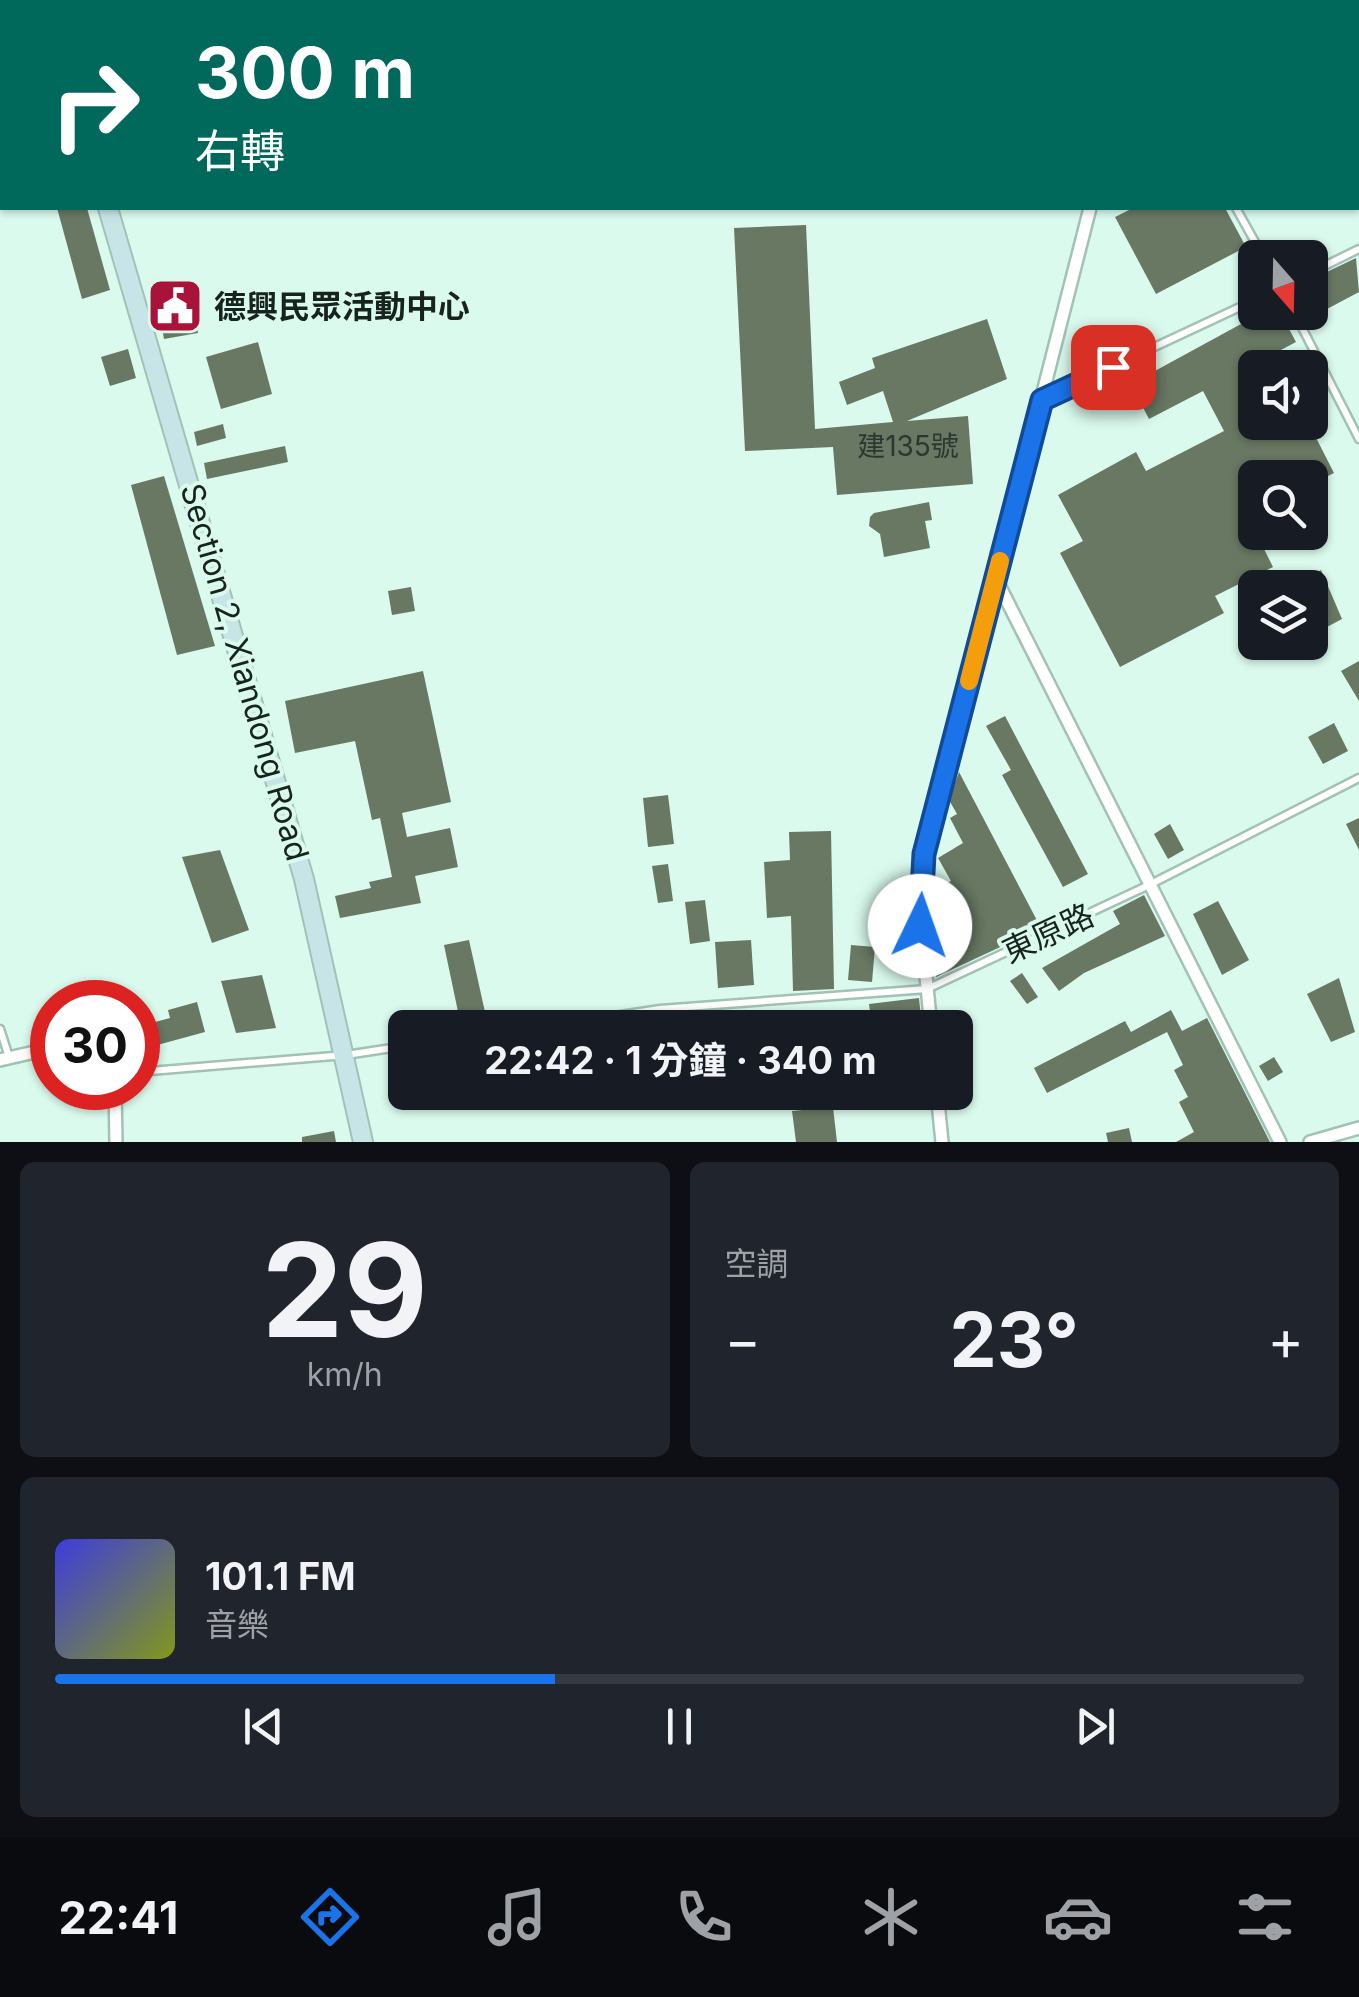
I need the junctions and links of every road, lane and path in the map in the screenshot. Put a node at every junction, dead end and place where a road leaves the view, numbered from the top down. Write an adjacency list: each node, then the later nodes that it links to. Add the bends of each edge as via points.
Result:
1 (109, 210): 20 (main road, Section 2, Xiandong Road, via 298,860)
2 (1090, 210): 9 (street)
3 (1237, 210): 4 (lane)
4 (1254, 240)
5 (1359, 248): 6 (lane)
6 (1328, 264)
7 (1238, 308): 9 (lane)
8 (1303, 330): 10 (lane)
9 (1042, 400): 11 (street)
10 (1359, 440)
11 (996, 579): 13 (street); 14 (street, via 924,854 920,926)
12 (1359, 778): 13 (lane, 東原路)
13 (1149, 885): 14 (lane, 東原路); 29 (street)
14 (928, 989): 15 (lane, 東原路); 16 (street)
15 (653, 1010)
16 (930, 1010)
17 (0, 1028): 21 (lane)
18 (388, 1049): 20 (lane)
19 (30, 1053): 21 (street)
20 (346, 1055): 22 (lane); 27 (main road, Section 2, Xiandong Road)
21 (4, 1059)
22 (160, 1070)
23 (115, 1110): 26 (street)
24 (939, 1110): 28 (street)
25 (1359, 1128): 30 (street)
26 (116, 1142)
27 (363, 1142)
28 (942, 1142)
29 (1280, 1142)
30 (1310, 1142)

